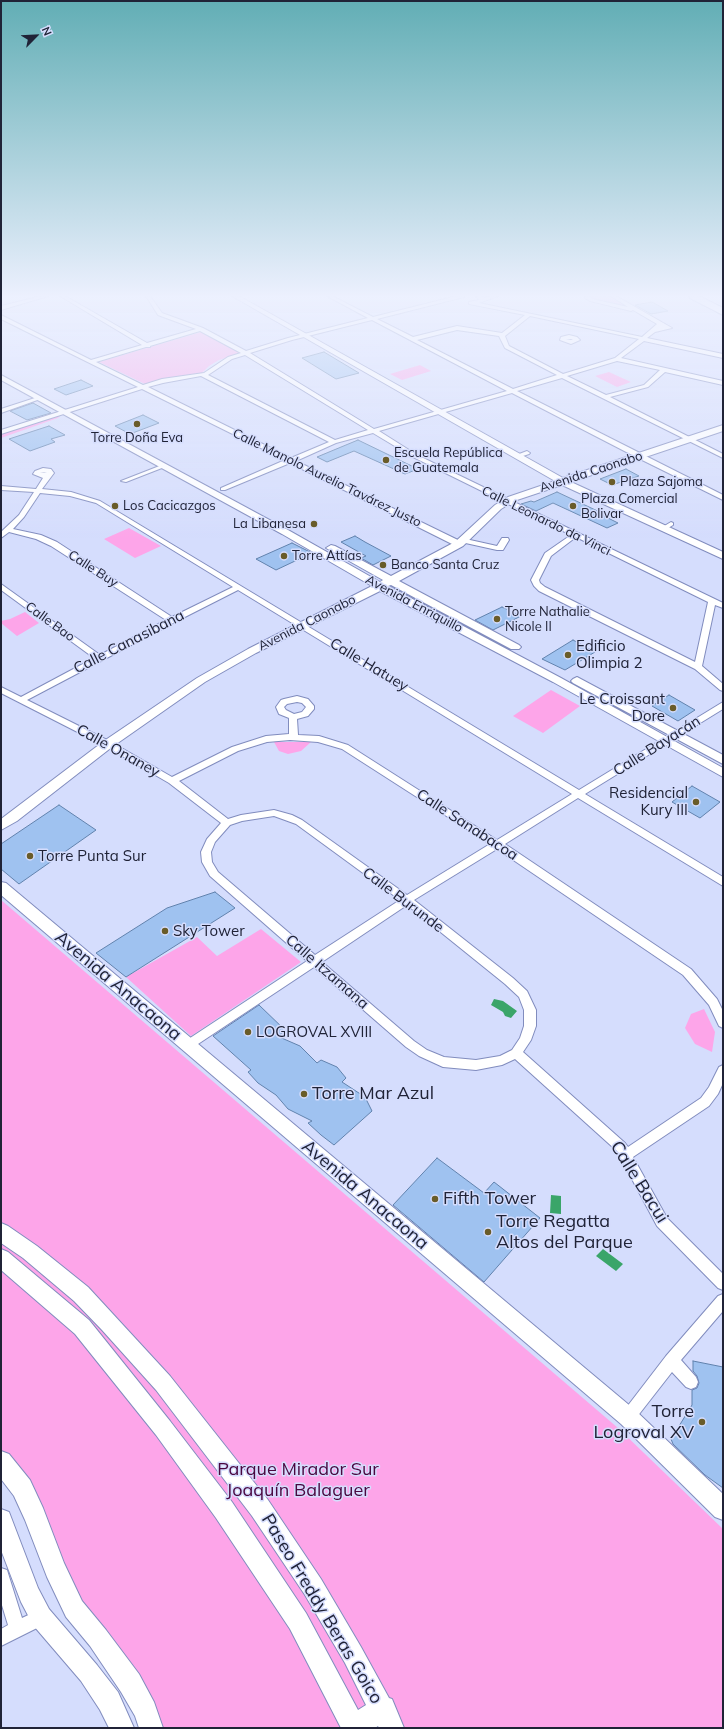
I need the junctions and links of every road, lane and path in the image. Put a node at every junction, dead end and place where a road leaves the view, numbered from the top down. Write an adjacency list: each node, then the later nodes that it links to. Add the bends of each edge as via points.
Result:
1 (1, 377): 17 (main road, Avenida Enriquillo)
2 (13, 377): 18 (main road, Avenida Enriquillo)
3 (123, 377): 14 (street, Calle Manolo Aurelio Tavárez Justo)
4 (192, 377): 14 (street)
5 (206, 377): 26 (street)
6 (285, 377): 22 (street, Calle Leonardo da Vinci)
7 (383, 377): 20 (main road)
8 (485, 377): 15 (street)
9 (556, 377): 15 (street)
10 (564, 377): 16 (street)
11 (656, 377): 16 (street, via 646,386)
12 (694, 377): 13 (street)
13 (723, 383)
14 (143, 387): 18 (street); 31 (street, Calle Manolo Aurelio Tavárez Justo)
15 (512, 391): 20 (street); 29 (street)
16 (605, 397): 25 (street)
17 (40, 398): 18 (main road, Avenida Enriquillo); 19 (street)
18 (74, 410): 23 (street); 24 (street); 32 (main road, Avenida Enriquillo); 37 (main road, Avenida Enriquillo)
19 (1, 411)
20 (444, 411): 22 (street); 27 (main road); 28 (main road)
21 (723, 428): 25 (main road, Avenida Caonabo)
22 (374, 431): 26 (street); 40 (street, Calle Leonardo da Vinci, via 415,456)
23 (1, 432)
24 (1, 437)
25 (690, 439): 29 (main road, Avenida Caonabo); 30 (street)
26 (334, 442): 31 (street)
27 (527, 453): 28 (street); 35 (main road)
28 (517, 456): 35 (main road)
29 (638, 456): 35 (main road, Avenida Caonabo); 39 (street)
30 (723, 456)
31 (291, 460): 37 (street); 47 (street, Calle Manolo Aurelio Tavárez Justo)
32 (164, 466): 34 (street); 43 (main road, Avenida Enriquillo)
33 (48, 475): 38 (street)
34 (124, 480)
35 (568, 480): 40 (main road, Avenida Caonabo); 41 (main road)
36 (1, 488): 38 (street, Calle Hatuey)
37 (223, 489): 43 (main road, Avenida Enriquillo)
38 (38, 490): 42 (street, via 22,516); 53 (street, Calle Hatuey, via 71,494 98,502)
39 (723, 498)
40 (506, 502): 44 (street, Calle Leonardo da Vinci); 47 (main road, Avenida Caonabo)
41 (667, 527): 48 (main road); 49 (main road)
42 (9, 530): 45 (street); 56 (street, Calle Buy, via 54,544)
43 (289, 530): 50 (main road, Avenida Enriquillo); 52 (main road, Avenida Enriquillo)
44 (575, 535): 54 (street, Calle Leonardo da Vinci); 59 (street, via 548,555 535,580 537,584 542,589)
45 (1, 536)
46 (505, 540): 47 (street, Calle Manolo Aurelio Tavárez Justo, via 500,548)
47 (462, 542): 50 (main road, Avenida Caonabo)
48 (723, 548)
49 (723, 556)
50 (392, 580): 52 (main road, Avenida Caonabo); 65 (main road, Avenida Enriquillo)
51 (1, 586): 58 (street, Calle Bao)
52 (379, 586): 57 (main road, Avenida Caonabo); 67 (main road, Avenida Enriquillo, via 557,680)
53 (240, 587): 56 (street, Calle Canasibana); 57 (street, Calle Hatuey)
54 (712, 601): 55 (street, Calle Leonardo da Vinci); 59 (street)
55 (723, 606)
56 (172, 620): 58 (street, Calle Canasibana)
57 (303, 625): 68 (main road, Avenida Caonabo, via 201,680); 72 (street, Calle Hatuey)
58 (99, 658): 62 (street, Calle Canasibana)
59 (698, 667): 60 (street)
60 (723, 688)
61 (1, 690): 62 (street, Calle Onaney)
62 (20, 700): 68 (street, Calle Onaney)
63 (723, 705): 65 (street, Calle Bayacán)
64 (293, 717): 66 (street)
65 (676, 734): 67 (street, Calle Bayacán); 69 (main road, Avenida Enriquillo)
66 (294, 737): 71 (street, Calle Sanabacoa, via 266,739 235,749); 75 (street, Calle Sanabacoa, via 319,739 345,747)
67 (665, 741): 70 (main road, Avenida Enriquillo); 72 (street, Calle Bayacán)
68 (108, 744): 71 (street, Calle Onaney); 73 (main road, Avenida Caonabo)
69 (723, 760)
70 (723, 773)
71 (172, 781): 74 (street, Calle Onaney)
72 (579, 794): 75 (street, Calle Bayacán); 76 (street, Calle Hatuey)
73 (1, 824)
74 (223, 827): 78 (street, Calle Burunde, via 241,818 256,815 274,813 289,816); 79 (street, Calle Itzamana, via 210,841 206,852 207,862 214,874)
75 (497, 844): 78 (street, Calle Bayacán); 80 (street, Calle Sanabacoa, via 687,972 714,1002)
76 (723, 882)
77 (1, 887): 81 (main road, Avenida Anacaona)
78 (407, 900): 79 (street, Calle Bayacán); 82 (street, Calle Burunde, via 523,994 530,1010 530,1026 525,1040)
79 (315, 962): 81 (street, Calle Bayacán); 82 (street, Calle Itzamana, via 410,1044 436,1059 476,1065 502,1060)
80 (723, 1023)
81 (188, 1045): 91 (main road, Avenida Anacaona)
82 (516, 1053): 84 (street, Calle Bacui, via 612,1137)
83 (723, 1070): 84 (street, via 705,1102)
84 (626, 1155): 87 (street, Calle Bacui, via 662,1222)
85 (1, 1232): 99 (main road, Paseo Freddy Beras Goico, via 81,1294 163,1383 210,1442 260,1508 313,1588)
86 (1, 1258): 102 (main road, Paseo Freddy Beras Goico, via 82,1327 163,1428 224,1510 298,1621)
87 (723, 1283)
88 (723, 1301): 89 (street)
89 (671, 1361): 90 (street); 91 (street)
90 (691, 1382)
91 (628, 1416): 93 (main road, Avenida Anacaona)
92 (1, 1462): 101 (main road, via 22,1488 36,1516 55,1569 74,1609 130,1683)
93 (723, 1509)
94 (1, 1520): 96 (main road, via 29,1594)
95 (1, 1576): 97 (street)
96 (41, 1617): 97 (street); 100 (main road, via 89,1673 109,1701)
97 (18, 1630): 98 (street)
98 (1, 1638)
99 (388, 1718): 102 (main road)
100 (122, 1728)
101 (151, 1728)
102 (354, 1728)

